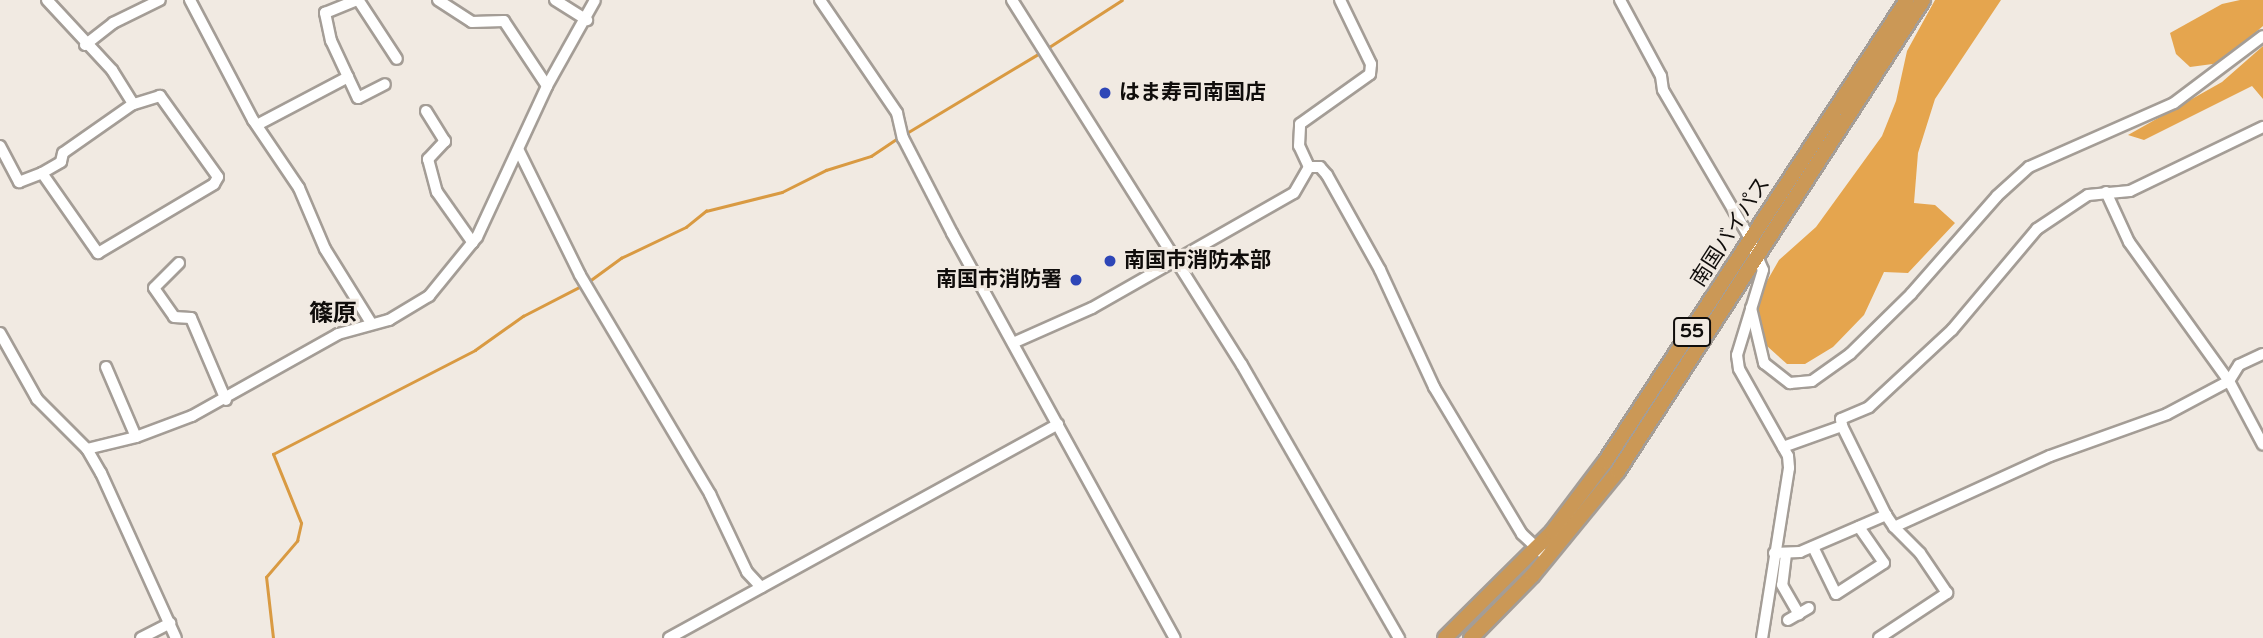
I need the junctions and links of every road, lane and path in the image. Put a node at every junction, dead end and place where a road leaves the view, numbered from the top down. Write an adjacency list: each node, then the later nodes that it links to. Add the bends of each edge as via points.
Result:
1 (47, 0): 16 (street)
2 (160, 0): 16 (street, via 113,23)
3 (190, 0): 23 (street)
4 (438, 0): 20 (street, via 472,23 504,21)
5 (555, 0): 14 (street)
6 (595, 0): 14 (street)
7 (820, 0): 38 (street, via 897,113 902,135)
8 (1012, 0): 33 (street)
9 (1340, 0): 27 (street, via 1371,64 1370,74 1300,124 1297,136)
10 (1620, 0): 30 (street, via 1664,90)
11 (1907, 0): 30 (highway, 南国バイパス / 55)
12 (1923, 0): 32 (highway, 南国バイパス / 55)
13 (359, 1): 17 (street); 18 (street, via 325,13 331,41)
14 (587, 20): 20 (street)
15 (2263, 36): 35 (street, via 2174,103 2029,167 1997,196 1911,294 1850,354 1812,381 1790,383 1772,372 1760,351)
16 (85, 46): 21 (street, via 112,70)
17 (397, 59)
18 (348, 77): 19 (street, via 358,98); 23 (street)
19 (384, 84)
20 (547, 86): 26 (street)
21 (133, 104): 28 (street); 28 (street, via 160,96 218,172 214,184 98,253)
22 (426, 111): 31 (street, via 445,141 428,159 437,192)
23 (257, 125): 36 (street, via 289,170 325,249)
24 (2263, 127): 29 (street, via 2130,191)
25 (0, 146): 28 (street, via 19,182)
26 (519, 151): 31 (street); 56 (street, via 586,283 709,494 747,572)
27 (1309, 167): 33 (street, via 1294,194); 53 (street, via 1320,167 1327,175 1380,270 1434,387 1522,534)
28 (42, 173)
29 (2106, 192): 41 (street, via 2129,242); 44 (street, via 2088,195 2030,235 1952,330 1869,407 1841,419)
30 (1751, 242): 32 (street); 53 (highway, 南国バイパス / 55)
31 (473, 243): 36 (street, via 429,296 389,320)
32 (1757, 257): 35 (street, via 1763,276); 53 (highway, 南国バイパス / 55, via 1618,471)
33 (1175, 261): 38 (street, via 1092,308); 65 (street, via 1242,365)
34 (179, 263): 42 (street, via 154,289 173,317 191,318)
35 (1751, 308): 47 (street, via 1740,336 1739,369)
36 (372, 323): 42 (street, via 338,334)
37 (0, 333): 48 (street, via 44,408)
38 (1013, 343): 43 (street)
39 (2263, 354): 41 (street, via 2239,365)
40 (107, 367): 45 (street)
41 (2228, 381): 46 (street); 51 (street, via 2166,414 2050,456)
42 (226, 400): 45 (street)
43 (1058, 424): 56 (street); 64 (street)
44 (1842, 426): 47 (street); 49 (street)
45 (136, 438): 48 (street)
46 (2263, 445)
47 (1783, 447): 54 (street, via 1789,468)
48 (87, 450): 60 (street)
49 (1886, 515): 50 (street); 51 (street)
50 (1859, 527): 52 (street); 52 (street, via 1884,563 1836,594)
51 (1894, 527): 69 (street, via 1920,553 1947,593)
52 (1813, 547): 55 (street)
53 (1542, 553): 66 (highway, 南国バイパス / 55); 67 (highway, 南国バイパス / 55)
54 (1774, 554): 55 (street); 68 (street)
55 (1786, 554): 58 (street, via 1782,585)
56 (761, 587): 63 (street)
57 (1809, 608): 58 (street)
58 (1799, 614): 59 (street)
59 (1788, 620)
60 (170, 623): 61 (street); 62 (street)
61 (141, 638)
62 (176, 638)
63 (669, 638)
64 (1175, 638)
65 (1399, 638)
66 (1445, 638)
67 (1471, 638)
68 (1762, 638)
69 (1879, 638)

